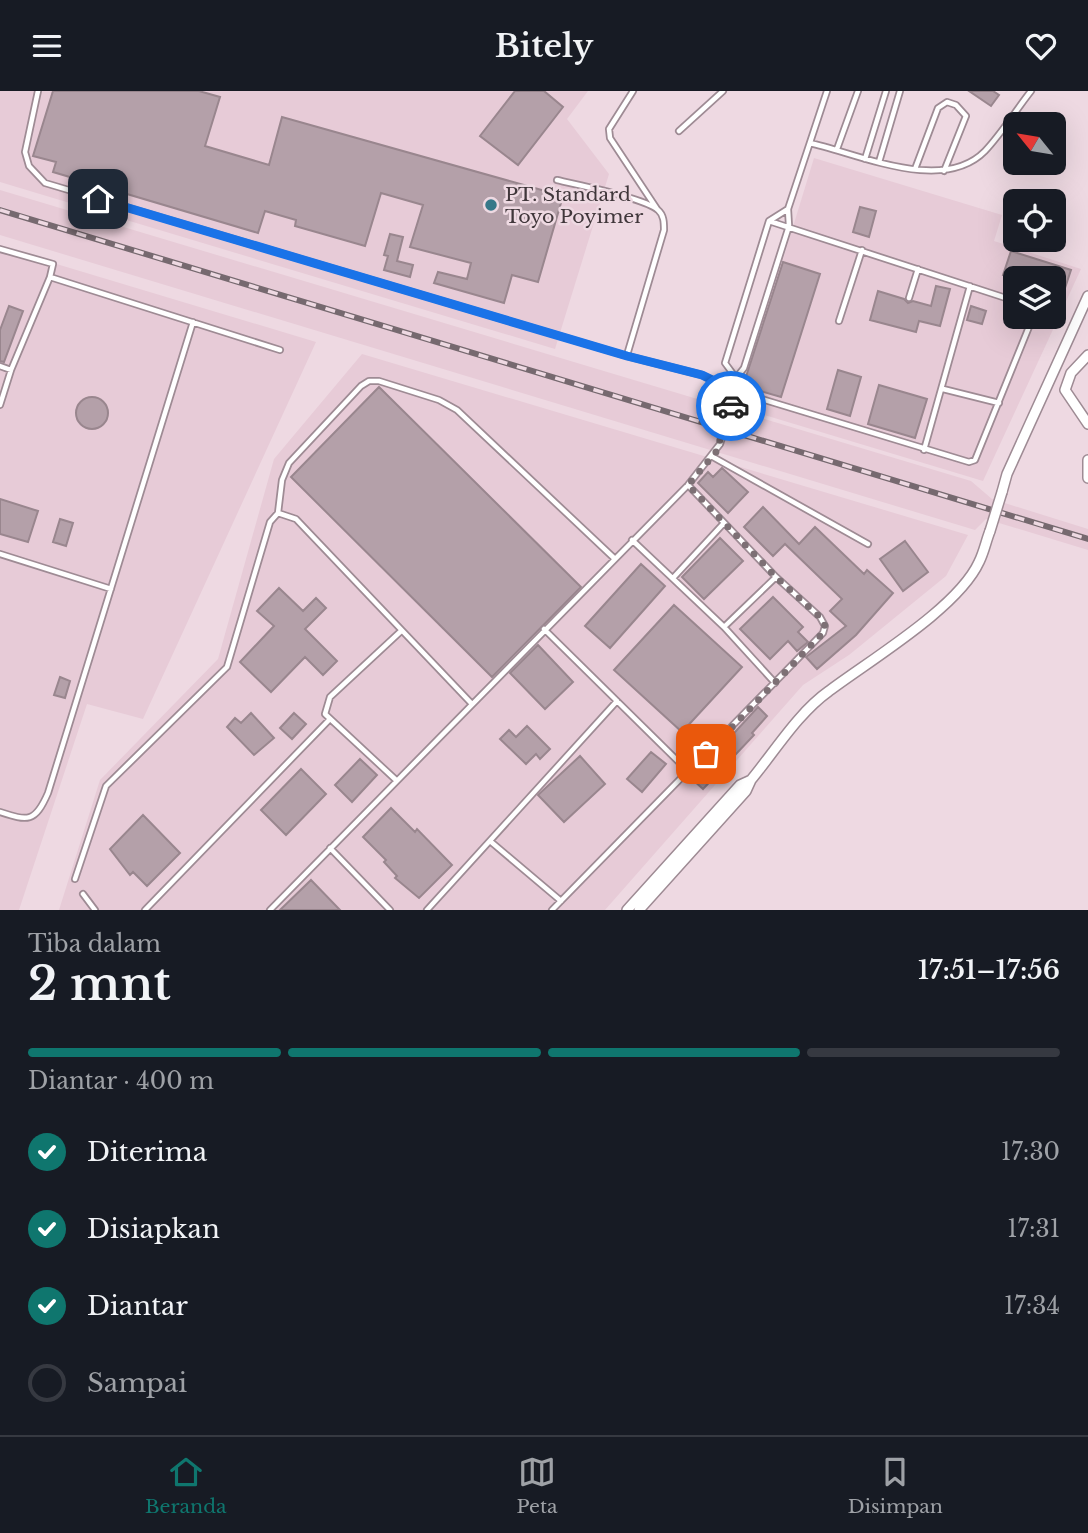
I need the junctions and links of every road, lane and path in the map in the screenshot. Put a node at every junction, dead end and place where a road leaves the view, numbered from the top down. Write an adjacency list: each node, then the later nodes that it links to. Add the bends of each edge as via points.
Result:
1 (38, 91): 34 (lane, via 25,152 29,166 45,183)
2 (633, 91): 17 (lane, via 609,129 610,138)
3 (723, 91): 9 (lane)
4 (827, 91): 10 (lane)
5 (858, 91): 11 (lane)
6 (886, 91): 12 (lane)
7 (900, 91): 13 (lane)
8 (1031, 91): 15 (lane, via 984,152 964,166)
9 (679, 131)
10 (810, 143): 11 (lane); 18 (lane)
11 (837, 149): 12 (lane)
12 (865, 159): 13 (lane)
13 (879, 162): 14 (lane)
14 (915, 169): 15 (lane); 15 (lane, via 938,108 947,102 966,116)
15 (944, 171)
16 (557, 180): 17 (lane)
17 (658, 209): 34 (lane, via 664,230)
18 (788, 209): 19 (lane); 20 (lane)
19 (769, 221): 20 (lane); 37 (lane, via 725,363)
20 (789, 226): 22 (lane); 37 (lane, via 744,368)
21 (0, 249): 24 (lane, via 53,264)
22 (862, 250): 23 (lane); 29 (lane)
23 (918, 269): 25 (lane); 28 (lane)
24 (50, 277): 30 (lane); 36 (lane)
25 (970, 286): 27 (lane); 38 (lane)
26 (1088, 296): 65 (street, bridge, via 1007,474 979,563 957,591 875,660 820,698)
27 (1003, 297)
28 (909, 298)
29 (839, 321)
30 (193, 322): 32 (lane); 56 (lane)
31 (1028, 329): 40 (lane)
32 (281, 350)
33 (1088, 355): 42 (street, via 1065,390)
34 (627, 356): 39 (lane, via 702,375)
35 (0, 366): 36 (lane)
36 (10, 370): 41 (lane)
37 (736, 379): 39 (lane)
38 (943, 389): 40 (lane); 43 (lane)
39 (735, 391): 43 (lane); 44 (lane, bridge)
40 (999, 403): 43 (lane, via 975,460)
41 (0, 405)
42 (1088, 424)
43 (924, 450)
44 (713, 457): 47 (lane); 51 (lane)
45 (1088, 460): 46 (street)
46 (1088, 478)
47 (688, 485): 49 (lane); 50 (lane)
48 (278, 513): 53 (lane, via 282,480 299,450 362,386 379,381 457,410); 59 (lane, via 296,519); 70 (lane, via 270,521 227,667 106,786)
49 (724, 523): 54 (lane); 55 (lane)
50 (632, 540): 53 (lane); 54 (lane)
51 (868, 544)
52 (0, 554): 56 (lane)
53 (615, 559): 58 (lane)
54 (673, 577): 57 (lane)
55 (776, 577): 57 (lane); 60 (lane, via 825,626)
56 (111, 589): 67 (lane, via 43,805 24,820)
57 (724, 627): 60 (lane)
58 (544, 629): 61 (lane); 62 (lane)
59 (400, 632): 62 (lane); 63 (lane, via 330,697 324,708)
60 (775, 683): 64 (lane)
61 (617, 701): 64 (lane); 68 (lane)
62 (471, 703): 66 (lane)
63 (330, 719): 66 (lane); 74 (lane)
64 (689, 772): 72 (lane)
65 (751, 780): 79 (street, via 740,785); 80 (street)
66 (396, 781): 69 (lane)
67 (0, 811)
68 (490, 841): 72 (lane); 77 (lane)
69 (330, 848): 75 (lane); 76 (lane)
70 (75, 879)
71 (83, 894): 73 (lane)
72 (561, 901): 78 (lane)
73 (95, 910)
74 (145, 910)
75 (270, 910)
76 (390, 910)
77 (427, 910)
78 (552, 910)
79 (626, 910)
80 (639, 910)

